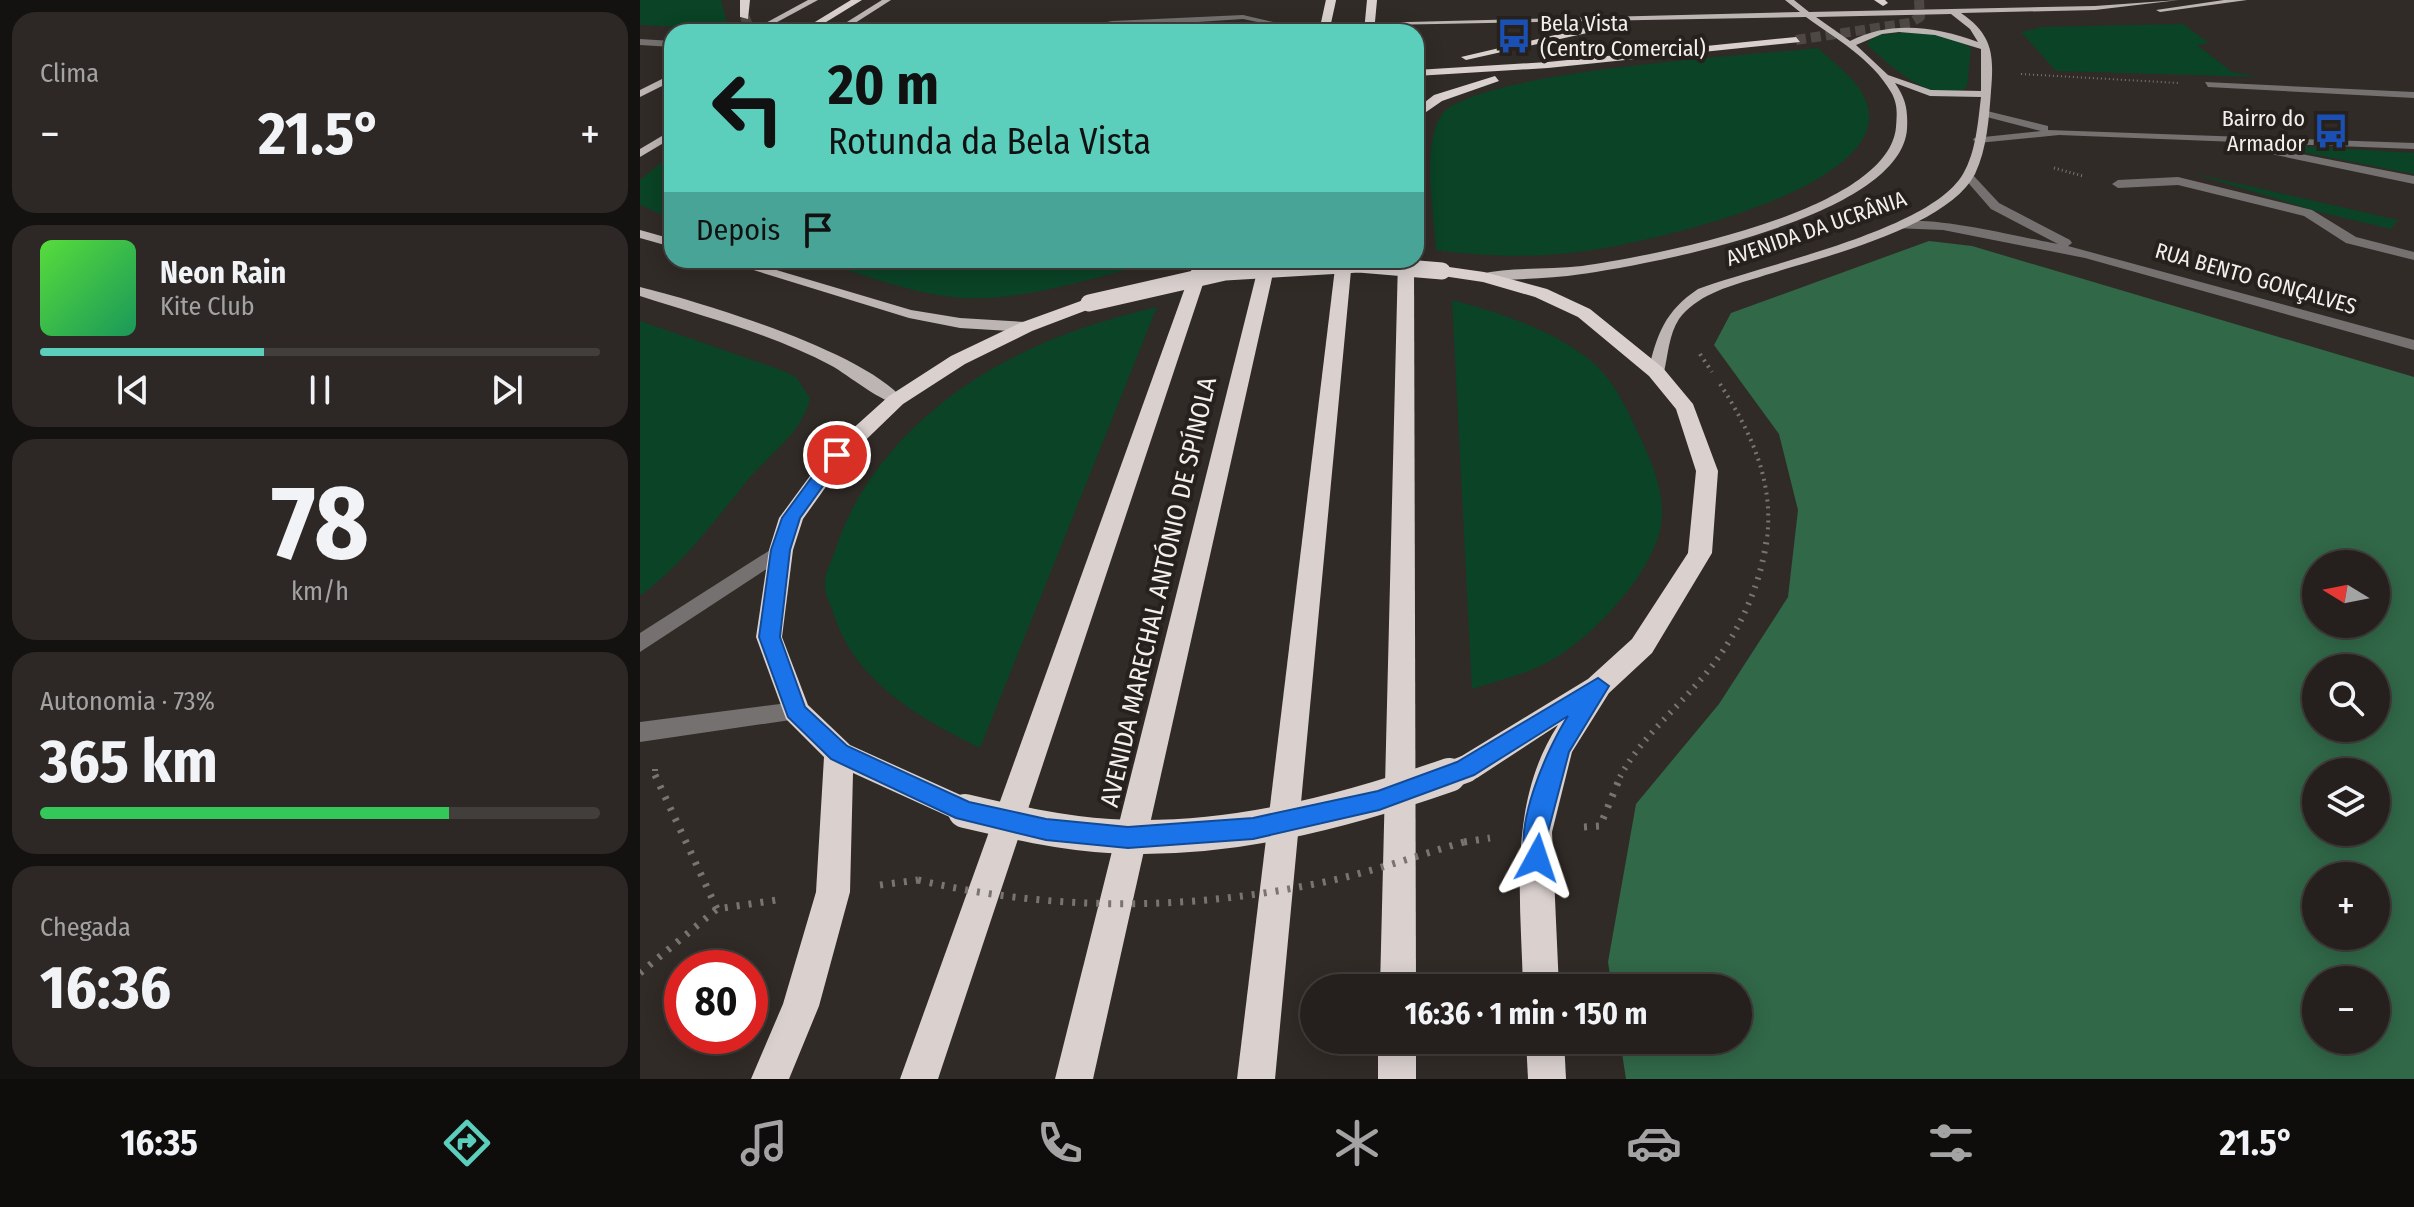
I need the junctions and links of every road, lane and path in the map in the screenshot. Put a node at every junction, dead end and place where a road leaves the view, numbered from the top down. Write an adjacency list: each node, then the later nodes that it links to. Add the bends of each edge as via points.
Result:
1 (745, 0): 14 (highway)
2 (814, 0): 19 (main road)
3 (847, 0): 13 (highway)
4 (857, 0): 13 (highway)
5 (887, 0): 21 (main road)
6 (1331, 0): 24 (highway, bridge)
7 (1372, 0): 25 (highway, bridge)
8 (1789, 0): 15 (main road, AVENIDA DA UCRÂNIA)
9 (1934, 0): 12 (main road)
10 (2175, 0): 12 (main road, via 2095,8)
11 (2243, 0): 16 (main road, via 2110,14)
12 (1953, 11): 15 (main road); 16 (main road)
13 (832, 15): 20 (highway)
14 (745, 17)
15 (1813, 17): 16 (main road); 26 (main road); 27 (main road); 34 (main road, AVENIDA DA UCRÂNIA)
16 (1964, 18): 35 (main road)
17 (1155, 19): 23 (street, via 1243,17)
18 (1234, 20): 22 (street)
19 (769, 24)
20 (817, 24)
21 (848, 24)
22 (1106, 24)
23 (1276, 24)
24 (1326, 24)
25 (1370, 24)
26 (1403, 24)
27 (1611, 25): 28 (main road); 36 (highway, via 1491,53)
28 (1424, 30)
29 (640, 33): 30 (street)
30 (664, 34)
31 (1796, 40): 37 (highway)
32 (640, 42): 33 (street)
33 (664, 44)
34 (1848, 46): 35 (main road, via 1870,33 1901,30 1948,34); 40 (main road, AVENIDA DA UCRÂNIA)
35 (1988, 49): 38 (main road)
36 (1424, 62)
37 (1548, 65): 39 (highway); 46 (highway, via 1454,91)
38 (1987, 72): 42 (path); 44 (main road)
39 (1424, 73)
40 (1886, 77): 44 (main road, via 1930,93); 71 (main road, AVENIDA DA UCRÂNIA, via 1904,109 1900,149 1877,176 1841,199 1664,256 1580,270)
41 (664, 81): 43 (main road)
42 (2208, 84): 45 (street)
43 (640, 94)
44 (1985, 94): 47 (main road)
45 (2414, 95)
46 (1424, 110)
47 (1983, 113): 48 (street); 52 (main road)
48 (2059, 132): 52 (street); 53 (street)
49 (664, 135): 51 (main road)
50 (664, 139): 55 (main road)
51 (640, 140)
52 (1978, 140): 56 (main road)
53 (2220, 140): 54 (street); 57 (street)
54 (2414, 146)
55 (640, 154)
56 (1968, 176): 59 (main road, AVENIDA DA UCRÂNIA, via 1951,196); 62 (street, RUA BENTO GONÇALVES, via 1995,206)
57 (2414, 180)
58 (2118, 184): 63 (street, via 2193,184 2308,213 2351,240)
59 (1899, 225): 62 (street, RUA BENTO GONÇALVES, via 1943,226); 76 (main road, AVENIDA DA UCRÂNIA, via 1703,292 1676,310 1667,324)
60 (640, 234): 61 (main road)
61 (664, 241)
62 (2087, 254): 75 (street, RUA BENTO GONÇALVES)
63 (2414, 256)
64 (755, 268): 73 (main road, via 909,314)
65 (1200, 268): 92 (highway)
66 (1266, 268): 93 (highway, AVENIDA MARECHAL ANTÓNIO DE SPÍNOLA)
67 (1292, 268): 73 (highway, bridge, via 1225,272 1089,303)
68 (1343, 268): 94 (highway)
69 (1406, 268): 71 (highway, bridge)
70 (1406, 268): 87 (highway)
71 (1484, 277): 76 (highway, via 1541,293 1584,313)
72 (640, 291): 77 (main road, via 781,337 862,373)
73 (1026, 327): 77 (highway, via 958,360)
74 (1698, 342): 84 (path, via 1700,357 1744,415 1760,451 1769,496 1767,548 1753,597 1715,663 1636,750 1600,826)
75 (2414, 345)
76 (1656, 372): 80 (highway, via 1686,408 1707,471 1700,553 1642,646)
77 (896, 400): 78 (highway, via 837,455 791,518)
78 (781, 550): 79 (street); 81 (highway, via 769,637)
79 (640, 644)
80 (1598, 686): 83 (highway, bridge, via 1466,769 1379,800 1253,829 1128,837 1046,830 965,811); 84 (highway, via 1558,750)
81 (796, 711): 82 (street); 83 (highway)
82 (640, 732)
83 (839, 753): 85 (highway)
84 (1536, 832): 85 (path, bridge, via 1464,842 1331,881 1169,905 1020,902 918,880); 88 (highway)
85 (833, 892): 86 (path, via 717,909); 91 (highway, via 801,1006)
86 (640, 973)
87 (1398, 974)
88 (1541, 974)
89 (1397, 1054): 95 (highway)
90 (1546, 1054): 96 (highway)
91 (770, 1079)
92 (919, 1079)
93 (1074, 1079)
94 (1256, 1079)
95 (1397, 1079)
96 (1547, 1079)

